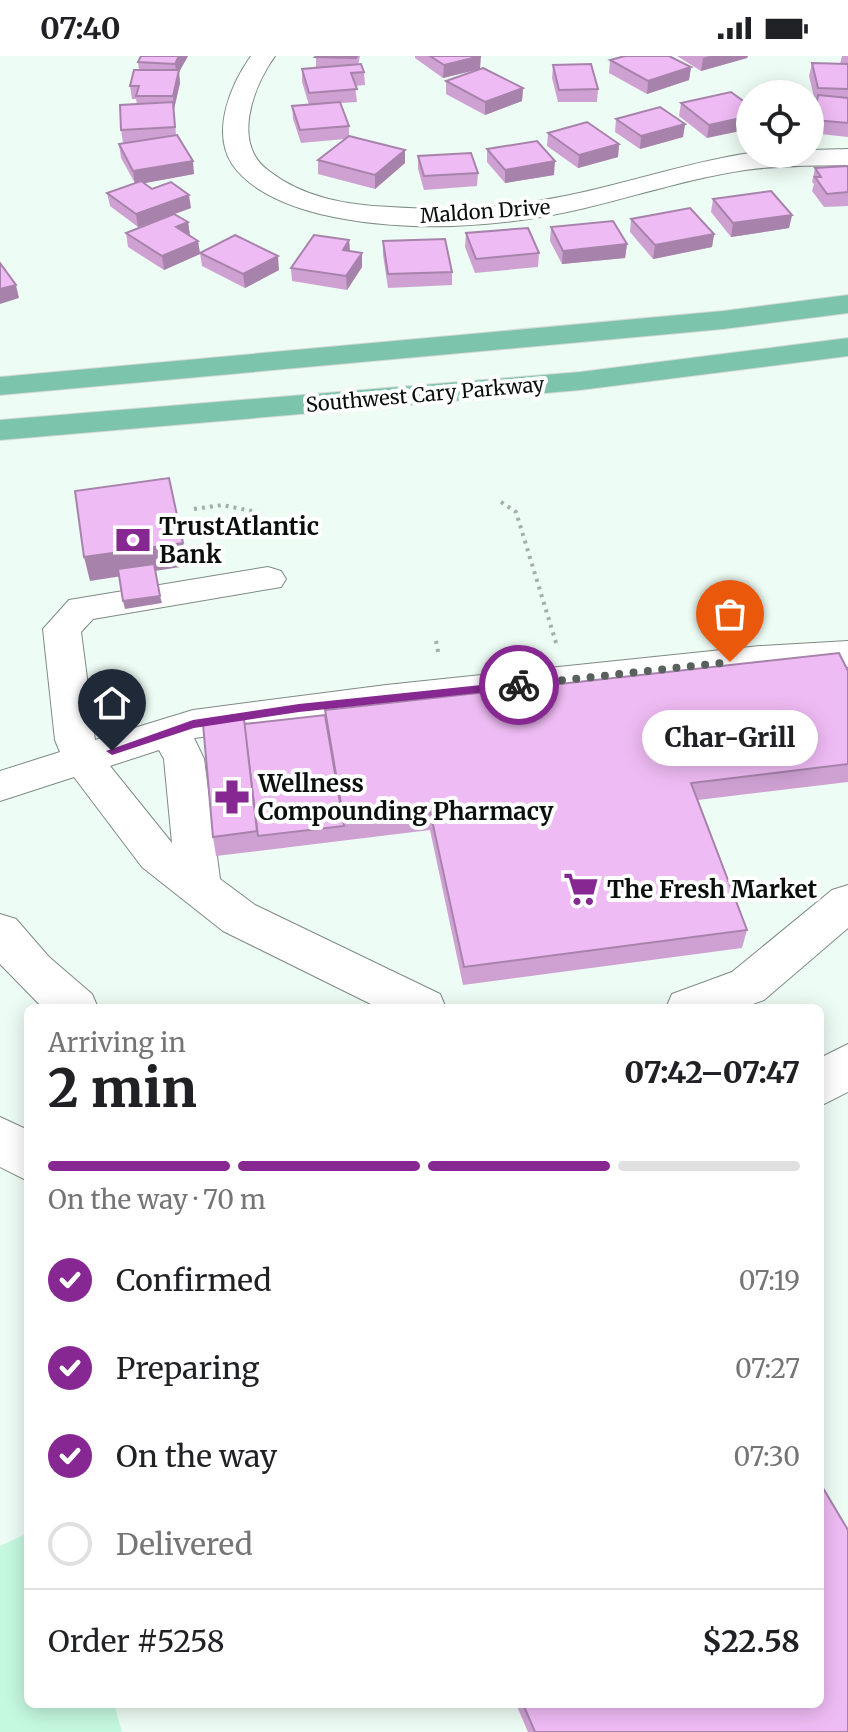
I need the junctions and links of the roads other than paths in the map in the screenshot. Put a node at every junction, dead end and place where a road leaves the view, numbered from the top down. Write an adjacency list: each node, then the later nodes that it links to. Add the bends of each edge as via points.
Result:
1 (263, 56): 2 (street, Maldon Drive, via 249,75 239,109 237,147 243,161 285,192 349,212 436,217 529,210 743,163)
2 (848, 157)
3 (848, 304): 5 (main road, Southwest Cary Parkway)
4 (848, 347): 6 (main road, Southwest Cary Parkway, via 503,388)
5 (0, 386)
6 (0, 430)
7 (268, 579): 10 (street, via 82,609 62,629 75,740)
8 (848, 654): 9 (street, via 299,708)
9 (170, 730): 10 (street); 12 (street, via 184,759)
10 (84, 761): 11 (street); 12 (street, via 157,855)
11 (0, 786)
12 (199, 888): 16 (street, via 239,918)
13 (848, 902): 17 (street, via 748,986)
14 (0, 932): 15 (street)
15 (71, 1004)
16 (415, 1004)
17 (700, 1004)
18 (848, 1065): 19 (street)
19 (824, 1082)
20 (0, 1139): 21 (street)
21 (24, 1155)

